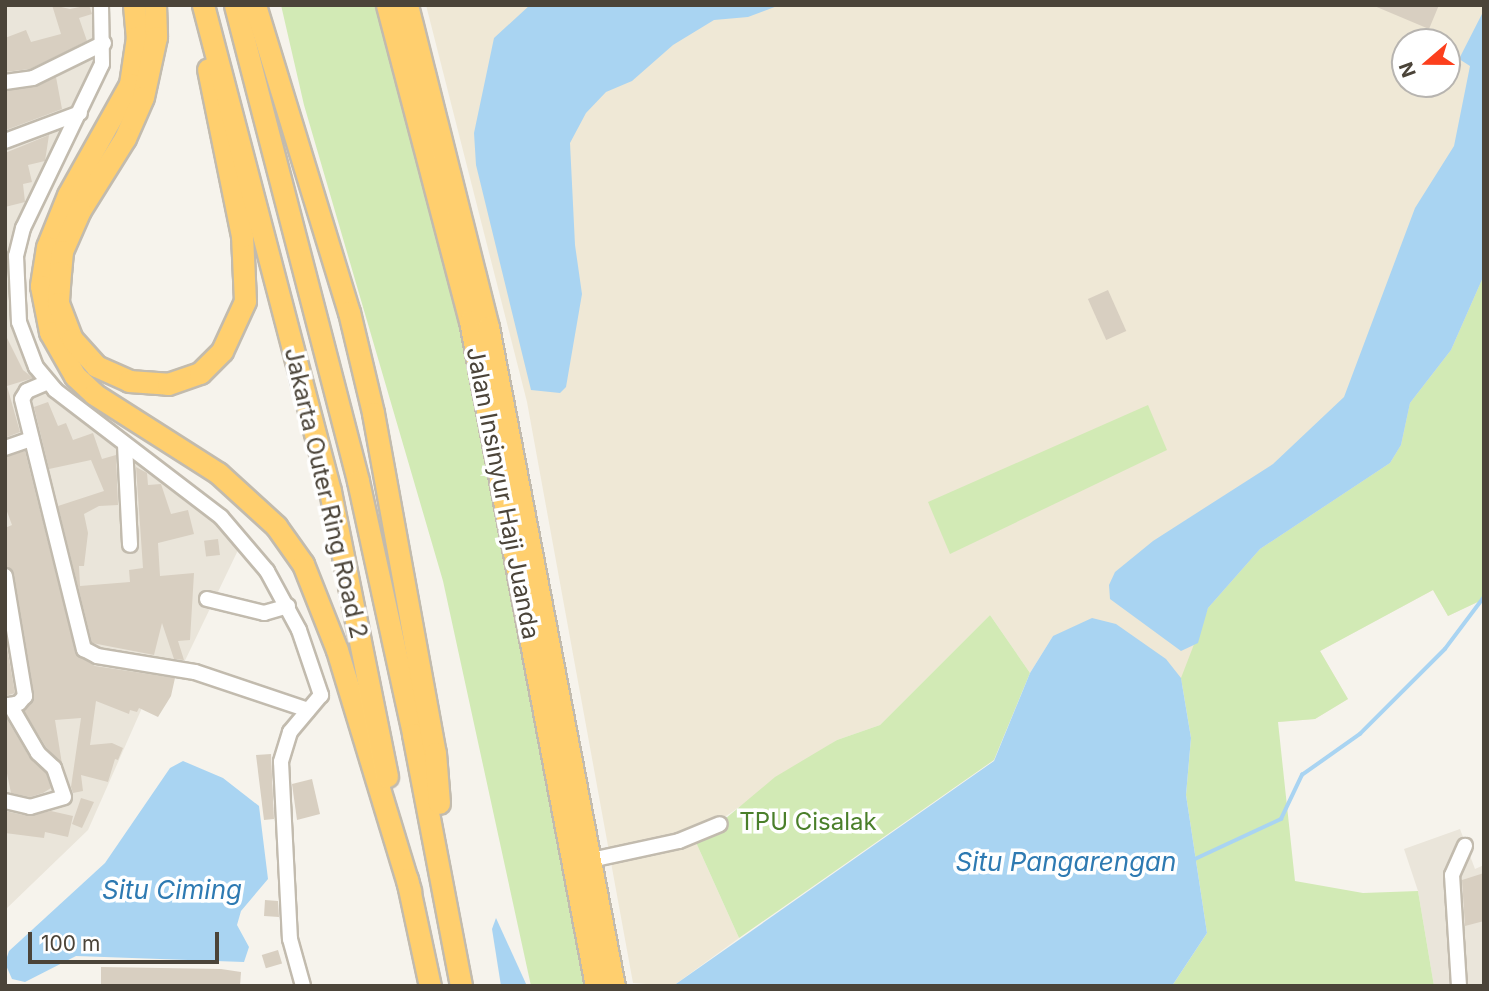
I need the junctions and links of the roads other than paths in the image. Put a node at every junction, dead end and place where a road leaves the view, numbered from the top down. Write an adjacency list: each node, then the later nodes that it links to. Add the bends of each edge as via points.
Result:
1 (101, 5): 9 (street)
2 (134, 5): 29 (highway, via 137,37 130,83 68,195 47,247 41,286 50,332 75,376 94,394 219,473 276,526 303,564 337,650)
3 (155, 5): 4 (highway, via 156,37 147,86 125,138 80,210 62,251 58,303 82,352 113,376 148,385 186,380 212,363 233,333 245,301 242,236 212,98)
4 (201, 5): 29 (highway, Jakarta Outer Ring Road 2, via 330,492)
5 (235, 5): 30 (highway, Jakarta Outer Ring Road 2, via 358,481)
6 (255, 5): 30 (highway, via 349,312 373,413 435,753)
7 (387, 5): 24 (highway, Jalan Insinyur Haji Juanda, via 470,321)
8 (407, 5): 24 (highway, Jalan Insinyur Haji Juanda, via 488,327)
9 (104, 43): 10 (street, via 33,78); 11 (street, via 102,64)
10 (5, 82)
11 (80, 114): 12 (street); 13 (street, via 23,228 16,256 19,321 36,367)
12 (5, 141)
13 (48, 382): 14 (street, via 27,391 22,399); 15 (street, via 80,413)
14 (31, 439): 16 (street); 23 (street, via 84,649 97,656 195,671)
15 (125, 445): 17 (street); 20 (street, via 221,517 267,571)
16 (5, 448)
17 (130, 545)
18 (5, 576): 21 (street)
19 (207, 599): 20 (street, via 264,613)
20 (288, 606): 23 (street, via 321,688 319,700)
21 (9, 607): 22 (street, via 25,696)
22 (8, 705): 25 (street, via 38,753 54,768 64,797 30,807)
23 (308, 710): 31 (street, via 290,732 281,762 290,939)
24 (559, 735): 28 (highway, Jalan Insinyur Haji Juanda); 34 (highway, Jalan Insinyur Haji Juanda)
25 (5, 802)
26 (719, 824): 28 (street, via 679,841)
27 (1465, 846): 36 (street, via 1452,875)
28 (591, 860): 35 (highway, Jalan Insinyur Haji Juanda)
29 (410, 891): 32 (highway, Jakarta Outer Ring Road 2)
30 (447, 906): 33 (highway, Jakarta Outer Ring Road 2)
31 (303, 986)
32 (430, 986)
33 (461, 986)
34 (596, 986)
35 (614, 986)
36 (1460, 986)

